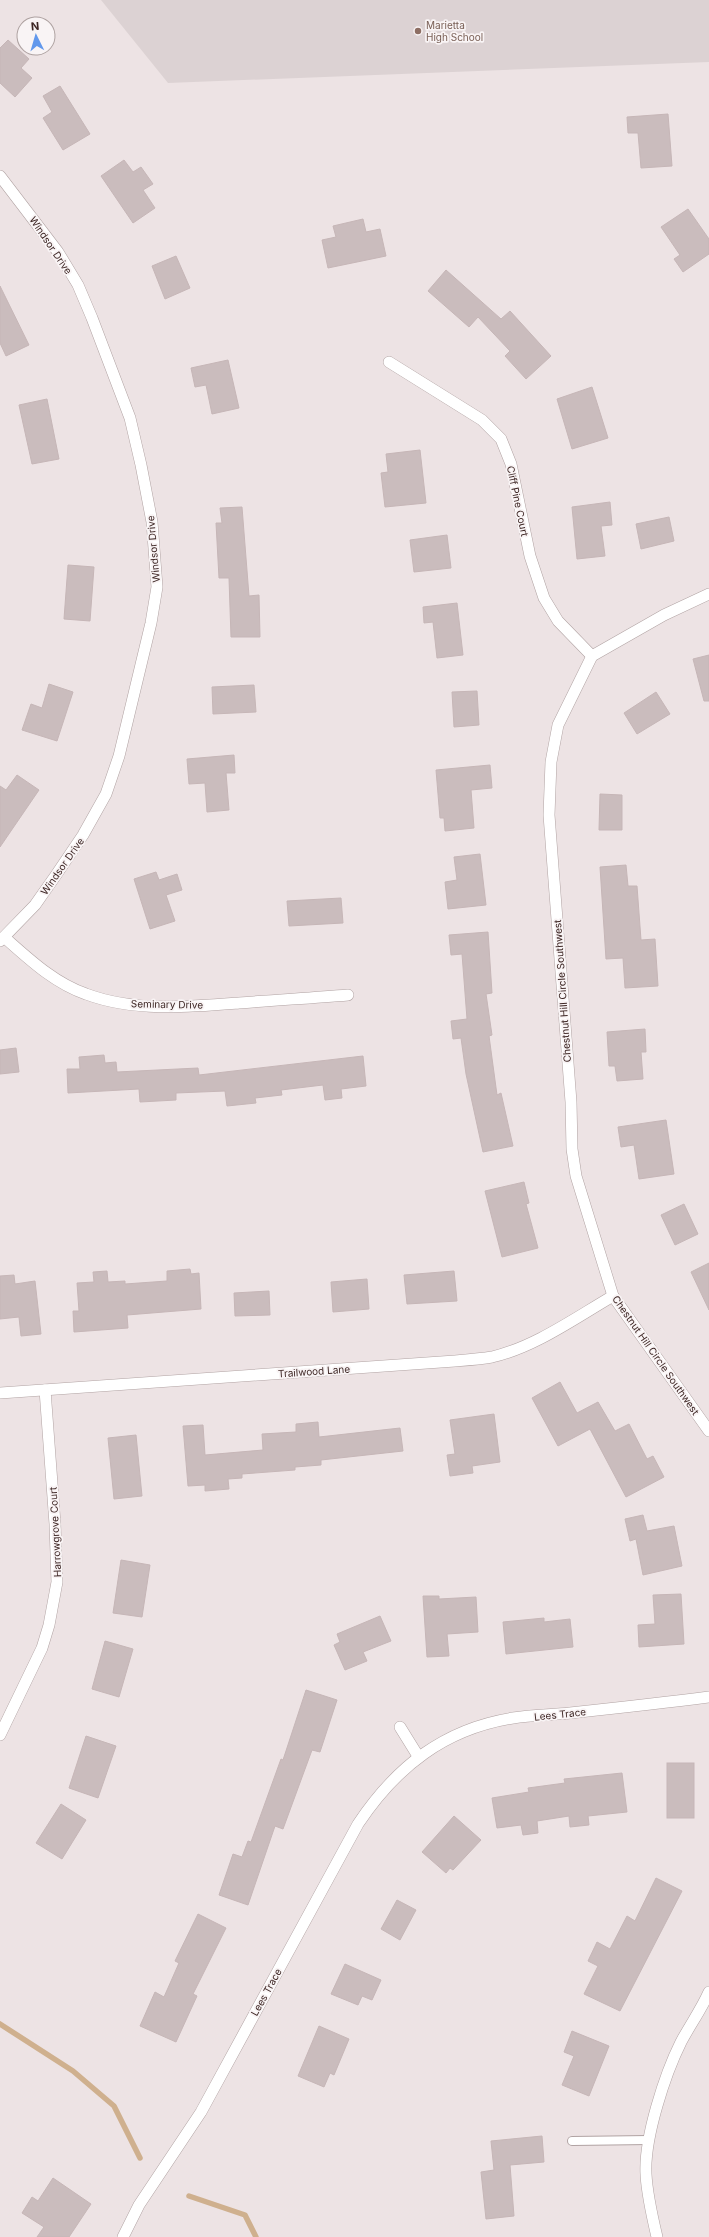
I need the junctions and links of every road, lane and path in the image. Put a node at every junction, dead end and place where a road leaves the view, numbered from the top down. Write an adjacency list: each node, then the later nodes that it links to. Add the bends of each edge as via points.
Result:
1 (0, 176): 5 (street, Windsor Drive, via 58,252 78,285 92,318 130,418 152,522 157,587 148,638 106,794 83,835 35,905)
2 (389, 362): 4 (street, Cliff Pine Court, via 482,420 501,439 511,464 530,556 544,598 558,621)
3 (709, 594): 4 (street, via 664,615)
4 (592, 656): 7 (street, Chestnut Hill Circle Southwest, via 558,726 551,762 549,815 571,1102 572,1149 576,1176)
5 (2, 939): 6 (street, Seminary Drive, via 62,983 86,994 120,1003 197,1006)
6 (348, 995)
7 (613, 1296): 8 (street, Trailwood Lane, via 549,1333 492,1356 447,1362); 10 (street, Chestnut Hill Circle Southwest)
8 (45, 1390): 9 (street, Trailwood Lane); 13 (street, Harrowgrove Court, via 57,1582 42,1648)
9 (0, 1393)
10 (709, 1431)
11 (709, 1698): 14 (street, Lees Trace, via 513,1718 478,1726)
12 (400, 1727): 14 (street)
13 (0, 1735)
14 (418, 1756): 19 (street, Lees Trace, via 374,1799 358,1824 201,2112 139,2205)
15 (709, 1992): 16 (street)
16 (705, 2011): 17 (street, via 681,2042 666,2077)
17 (649, 2140): 18 (lane); 20 (street, via 646,2173)
18 (572, 2141)
19 (123, 2237)
20 (656, 2237)

